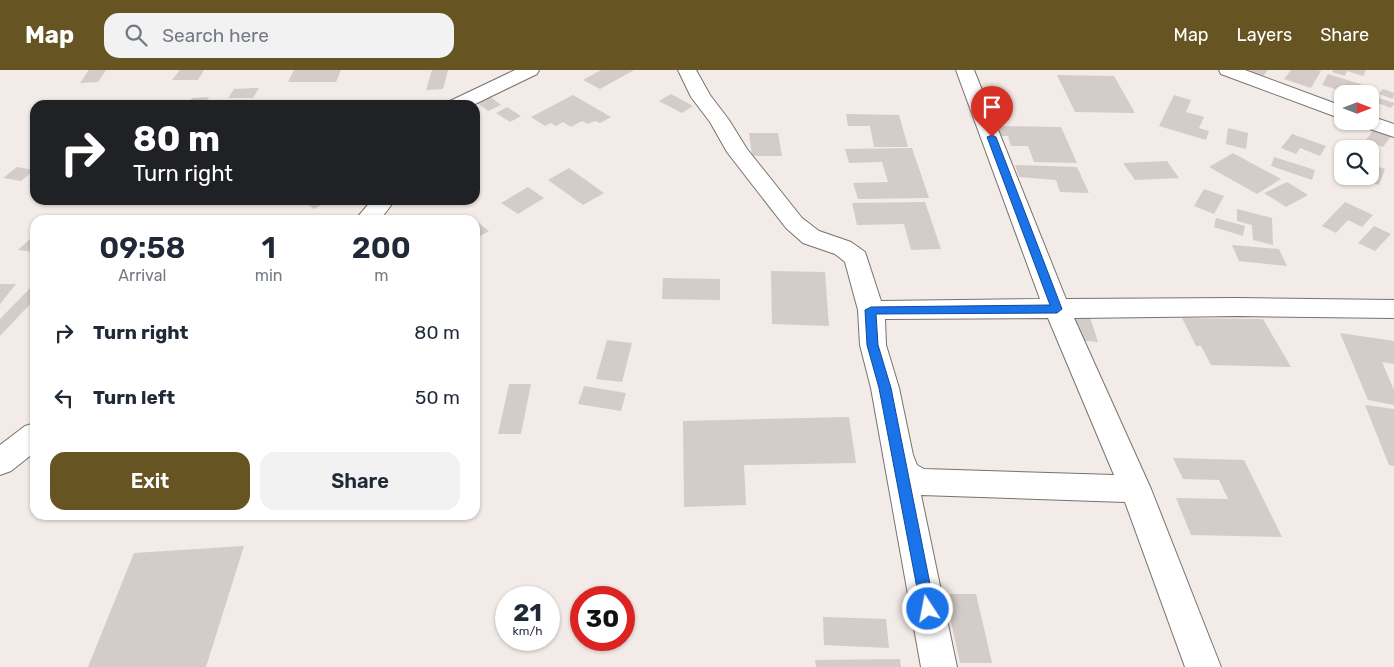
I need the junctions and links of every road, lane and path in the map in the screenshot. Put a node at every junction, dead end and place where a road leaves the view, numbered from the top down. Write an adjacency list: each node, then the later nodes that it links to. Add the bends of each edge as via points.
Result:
1 (530, 70): 5 (street)
2 (688, 70): 12 (street, via 701,97 738,152 794,222 811,237 843,248 856,258)
3 (965, 70): 11 (street)
4 (1228, 70): 6 (street)
5 (467, 100)
6 (1334, 110)
7 (1379, 126): 8 (street)
8 (1394, 131)
9 (380, 205): 10 (street)
10 (371, 215)
11 (1057, 309): 12 (street); 13 (street, via 1238,307); 17 (street)
12 (871, 310): 15 (street, via 873,345)
13 (1394, 310)
14 (30, 439): 16 (street)
15 (898, 455): 17 (street, via 906,474 920,482); 18 (street)
16 (0, 462)
17 (1136, 489): 19 (street)
18 (939, 667)
19 (1203, 667)

